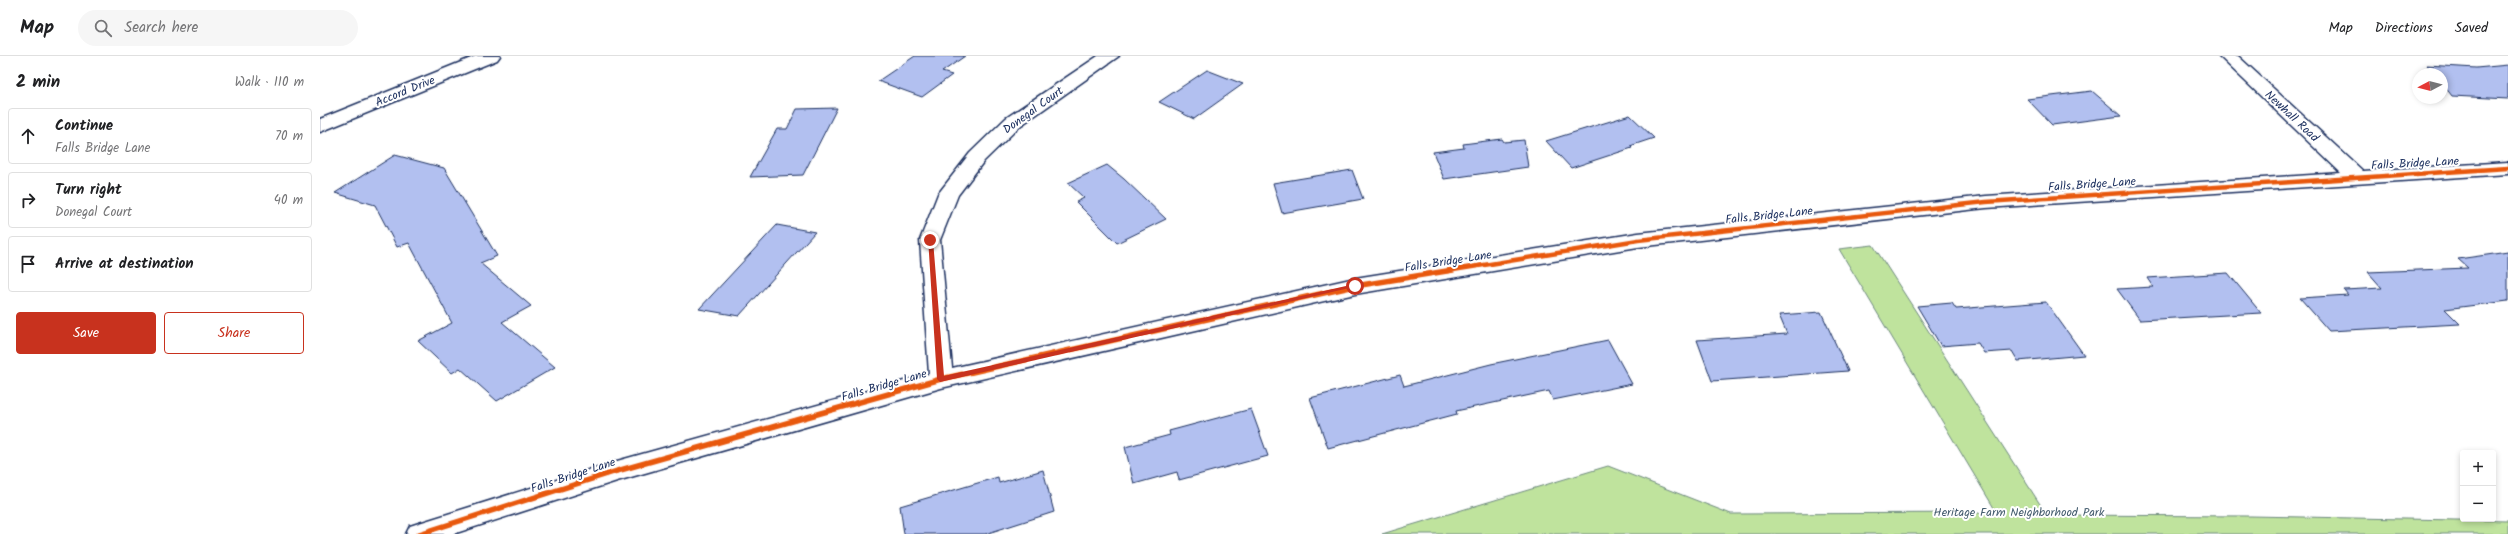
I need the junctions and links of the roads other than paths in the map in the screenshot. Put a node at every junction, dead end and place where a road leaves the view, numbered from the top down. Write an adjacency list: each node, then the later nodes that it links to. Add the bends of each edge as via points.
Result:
1 (491, 56): 4 (street, Accord Drive)
2 (1110, 56): 7 (street, Donegal Court, via 1013,122 977,157 948,194 930,240)
3 (2228, 56): 6 (street, Newhall Road)
4 (320, 126)
5 (2508, 168): 6 (street, Falls Bridge Lane)
6 (2356, 176): 7 (street, Falls Bridge Lane, via 1986,202 1638,240 1355,286)
7 (940, 379): 8 (street, Falls Bridge Lane, via 617,471)
8 (419, 534)

